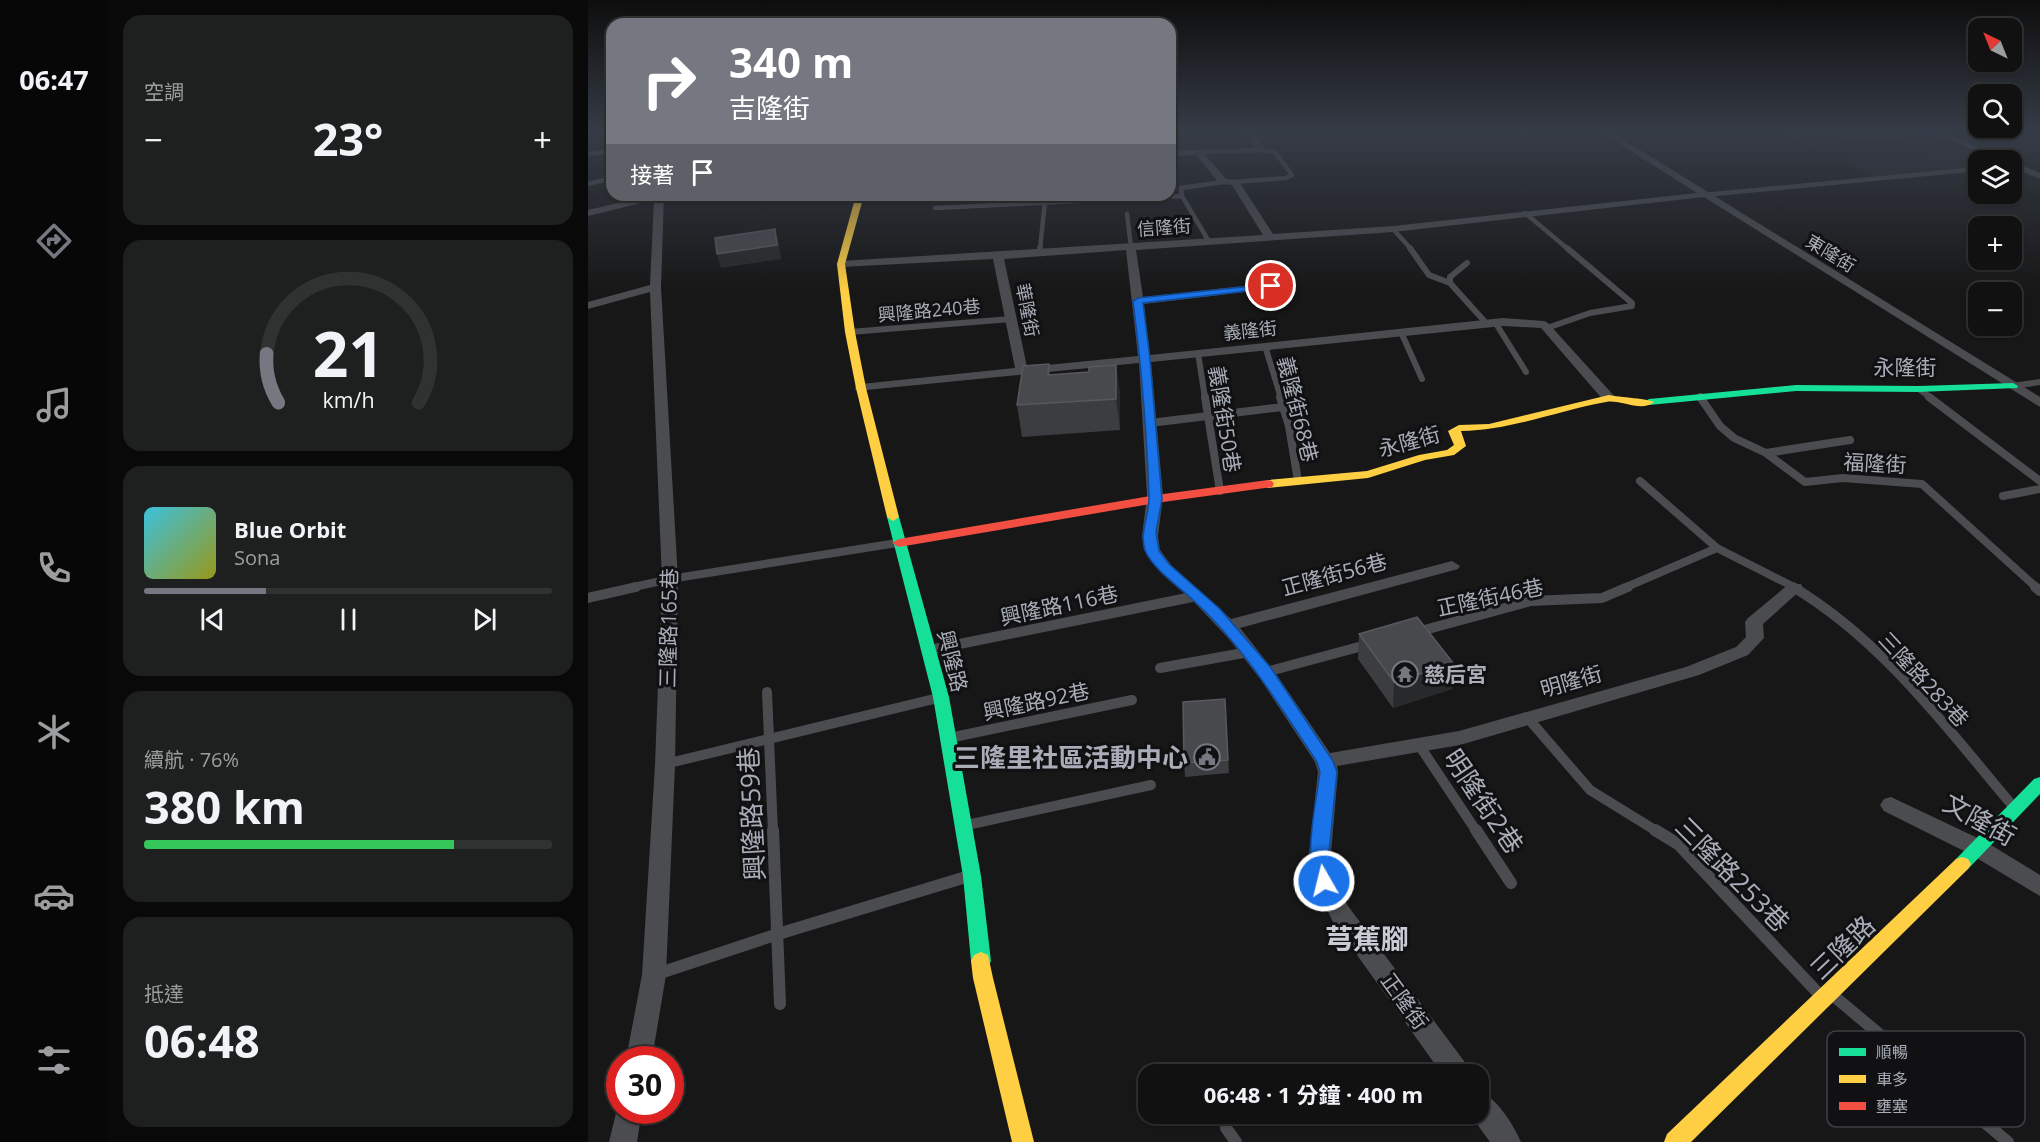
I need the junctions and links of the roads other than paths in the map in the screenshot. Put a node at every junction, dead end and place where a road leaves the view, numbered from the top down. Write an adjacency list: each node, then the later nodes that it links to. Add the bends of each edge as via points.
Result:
1 (1197, 185): 7 (lane, via 1181,188)
2 (1236, 185): 18 (street)
3 (1689, 185): 5 (street, 東隆街)
4 (1806, 185): 5 (lane)
5 (1704, 195): 15 (street, 信隆街); 42 (street, 東隆街)
6 (1176, 196): 7 (lane)
7 (1182, 196): 19 (lane)
8 (638, 201): 14 (street)
9 (659, 201): 27 (street, 三隆路165巷)
10 (858, 201): 24 (street, 興隆路)
11 (1046, 201): 12 (lane); 21 (lane)
12 (1001, 204): 13 (lane)
13 (935, 208)
14 (588, 213)
15 (1525, 213): 17 (street, 信隆街); 32 (lane, via 1632,303 1577,316)
16 (1127, 214): 20 (lane)
17 (1393, 229): 18 (street, 信隆街); 25 (lane, via 1429,275)
18 (1269, 236): 19 (street, 信隆街)
19 (1208, 240): 20 (street, 信隆街)
20 (1131, 247): 21 (street, 信隆街); 28 (street, 正隆街)
21 (1040, 253): 22 (street, 信隆街)
22 (998, 256): 24 (street, 信隆街); 30 (street, 華隆街)
23 (1467, 263): 25 (lane, via 1450,277)
24 (841, 264): 33 (street, 興隆路)
25 (1450, 283): 31 (lane)
26 (1271, 286): 28 (street)
27 (655, 288): 29 (street); 63 (street, 三隆路165巷)
28 (1138, 301): 37 (street, 正隆街)
29 (588, 306)
30 (1011, 319): 33 (lane, 興隆路240巷); 38 (street, 華隆街)
31 (1491, 323): 32 (street, 義隆街, via 1538,323); 34 (street, 義隆街); 39 (lane)
32 (1547, 328): 46 (street)
33 (850, 332): 43 (street, 興隆路)
34 (1401, 332): 35 (street, 義隆街); 40 (lane)
35 (1265, 346): 36 (street, 義隆街); 48 (lane, 義隆街68巷)
36 (1198, 353): 37 (street, 義隆街); 49 (lane, 義隆街50巷)
37 (1145, 359): 38 (street, 義隆街); 50 (street, 正隆街)
38 (1022, 371): 43 (street, 義隆街)
39 (1526, 372)
40 (1422, 379)
41 (2040, 382): 42 (lane)
42 (2013, 386): 44 (street, 永隆街); 47 (street, 東隆街)
43 (861, 388): 60 (street, 興隆路)
44 (1918, 389): 45 (street, 永隆街, via 1796,388); 55 (lane)
45 (1700, 397): 46 (street, 永隆街, via 1634,404); 52 (lane, 福隆街, via 1720,426 1734,438)
46 (1609, 398): 53 (street, 永隆街, via 1489,427 1459,428 1454,430 1460,446 1450,453 1423,456 1353,477)
47 (2040, 403)
48 (1283, 407): 49 (lane); 53 (lane, 義隆街68巷)
49 (1208, 416): 50 (lane); 57 (lane, 義隆街50巷)
50 (1150, 423): 59 (street, 正隆街)
51 (1850, 440): 52 (lane)
52 (1766, 453): 65 (lane, 福隆街, via 1805,482 1843,478 1922,484)
53 (1298, 481): 57 (street, 永隆街)
54 (1640, 481): 61 (lane, 三隆路283巷)
55 (2040, 481)
56 (2040, 489): 58 (lane)
57 (1220, 491): 59 (street, 永隆街)
58 (2003, 496)
59 (1156, 499): 60 (street, 永隆街); 66 (street, 正隆街, via 1150,532 1152,551)
60 (899, 543): 63 (lane); 71 (street, 興隆路)
61 (1717, 548): 64 (lane, 三隆路283巷); 69 (lane, 正隆街46巷, via 1602,598 1531,601)
62 (1452, 566): 68 (street, 正隆街56巷)
63 (670, 579): 67 (lane); 83 (street, 三隆路165巷)
64 (1795, 588): 78 (street, 明隆街, via 1754,622 1755,638 1742,651 1692,671); 87 (lane, 三隆路283巷, via 1868,644 1912,688)
65 (2040, 591)
66 (1197, 596): 68 (street, 正隆街); 71 (lane, 興隆路116巷)
67 (588, 598)
68 (1227, 626): 72 (street, 正隆街)
69 (1404, 635)
70 (1381, 641): 74 (lane)
71 (929, 650): 76 (street, 興隆路)
72 (1249, 652): 73 (lane); 74 (street, 正隆街)
73 (1160, 668)
74 (1266, 672): 82 (street, 正隆街)
75 (767, 692): 79 (lane, 興隆路59巷)
76 (941, 697): 79 (lane); 80 (street, 興隆路)
77 (1132, 700): 80 (lane, 興隆路92巷)
78 (1527, 717): 81 (street, 明隆街, via 1460,738); 95 (lane, 三隆路253巷, via 1590,789 1678,844)
79 (770, 736): 83 (lane); 93 (lane, 興隆路59巷)
80 (947, 738): 88 (street, 興隆路)
81 (1419, 745): 82 (street, 明隆街); 91 (lane, 明隆街2巷)
82 (1324, 761): 99 (street, 正隆街, via 1328,772 1320,853 1324,881 1340,913)
83 (665, 765): 94 (street, 三隆路165巷)
84 (2040, 783): 87 (street, 三隆路)
85 (1151, 785): 88 (lane)
86 (1891, 805): 89 (street, 文隆街)
87 (2015, 808): 89 (street, 三隆路)
88 (964, 826): 90 (street, 興隆路)
89 (1978, 848): 92 (street, 文隆街); 95 (street, 三隆路)
90 (972, 876): 93 (lane); 105 (street, 興隆路, via 983,978)
91 (1511, 883)
92 (2040, 887)
93 (778, 934): 94 (lane); 96 (lane, 興隆路59巷)
94 (654, 975): 98 (street, 三隆路165巷)
95 (1827, 996): 97 (lane, 三隆路253巷); 108 (street, 三隆路)
96 (780, 1004)
97 (1870, 1031)
98 (641, 1046)
99 (1451, 1064)
100 (1489, 1118): 107 (street)
101 (626, 1124): 104 (street)
102 (1989, 1127): 109 (lane, 三隆路253巷)
103 (1226, 1128): 106 (lane)
104 (623, 1142)
105 (1023, 1142)
106 (1236, 1142)
107 (1507, 1142)
108 (1675, 1142)
109 (2008, 1142)

